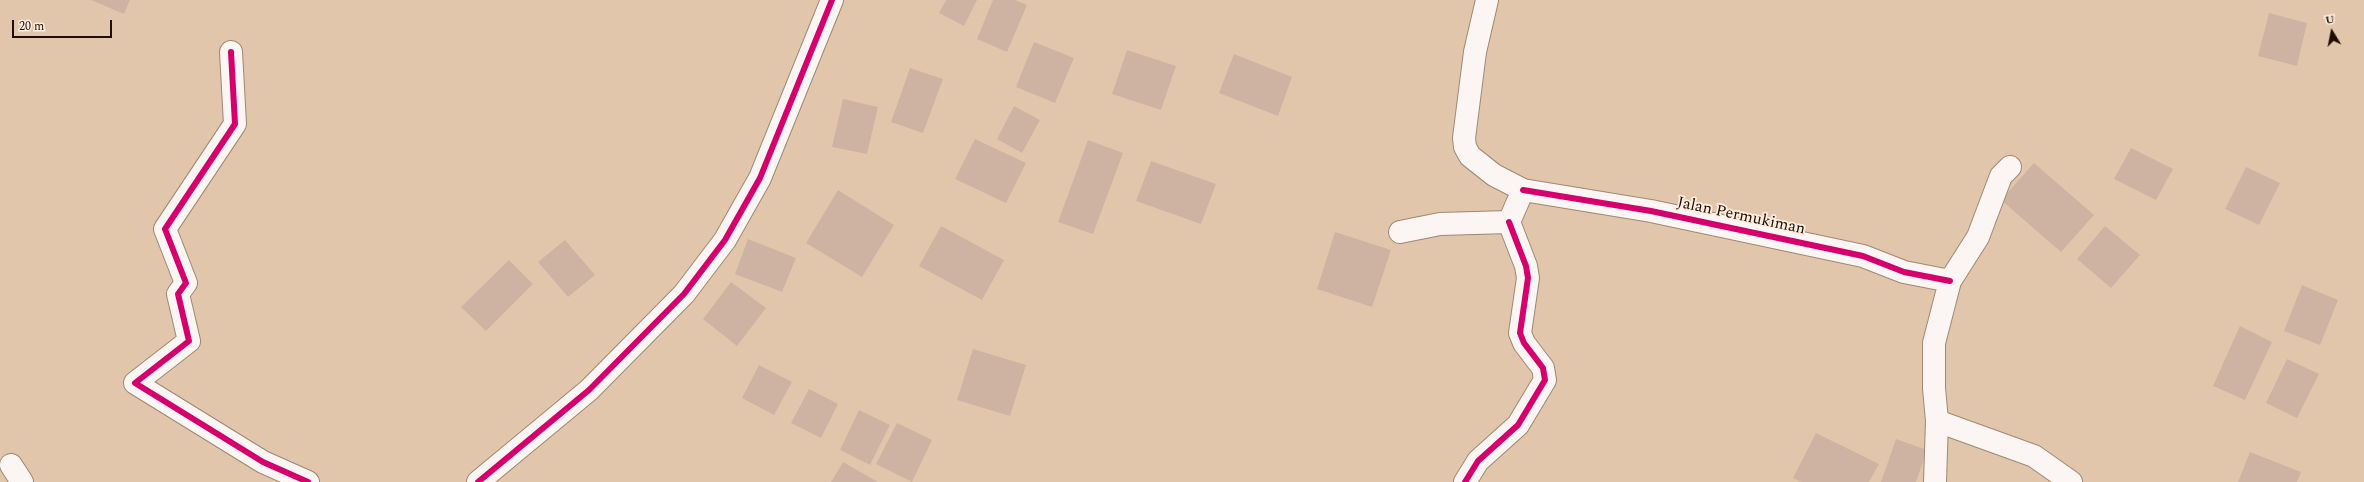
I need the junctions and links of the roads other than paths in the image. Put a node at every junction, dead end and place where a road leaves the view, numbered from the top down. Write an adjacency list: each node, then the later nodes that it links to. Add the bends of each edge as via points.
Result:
1 (832, 0): 11 (street, via 760,178 725,240 684,294 589,390)
2 (1487, 0): 5 (street, Jalan Permukiman, via 1474,52 1464,147 1470,156 1494,175)
3 (231, 52): 10 (street, via 235,124 165,229 186,283 178,294 189,341 135,383 263,462)
4 (2010, 167): 8 (street, via 2001,176 1978,237)
5 (1524, 190): 6 (street); 8 (street, Jalan Permukiman, via 1651,211 1818,246 1863,256 1904,272)
6 (1509, 222): 7 (street, via 1440,224); 12 (street, via 1528,278 1520,333 1524,343 1543,368 1545,380 1518,425 1478,461)
7 (1400, 232)
8 (1950, 281): 9 (street, via 1934,343)
9 (1937, 421): 13 (street); 14 (street, via 2034,456)
10 (308, 482)
11 (478, 482)
12 (1465, 482)
13 (1935, 482)
14 (2071, 482)

